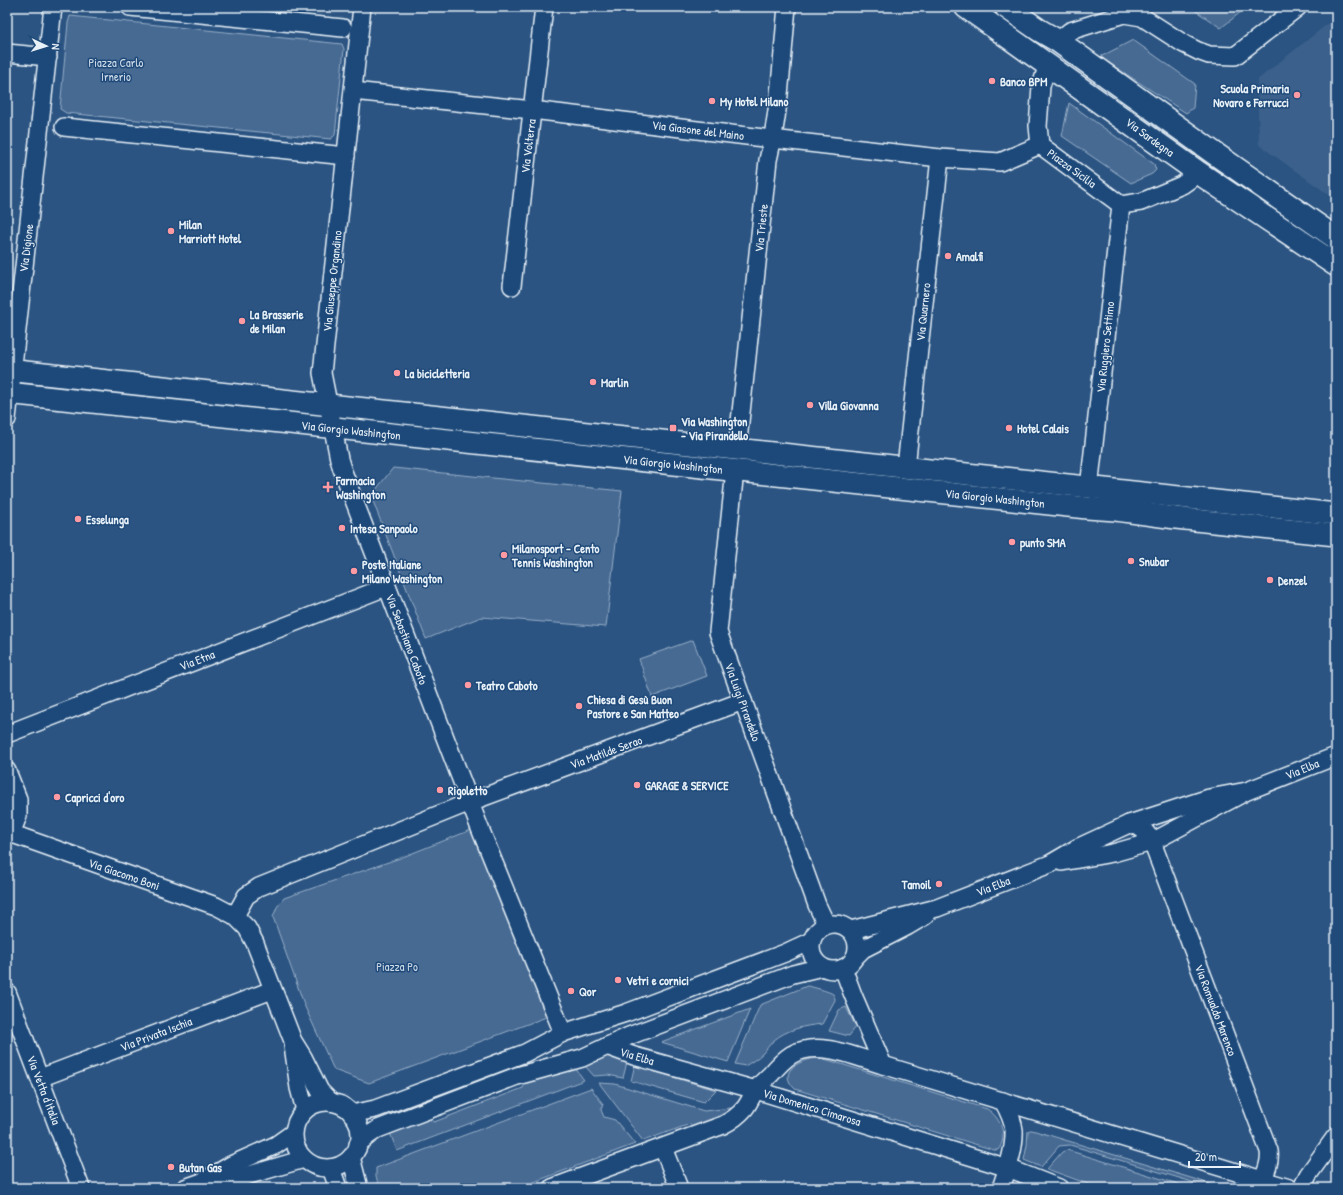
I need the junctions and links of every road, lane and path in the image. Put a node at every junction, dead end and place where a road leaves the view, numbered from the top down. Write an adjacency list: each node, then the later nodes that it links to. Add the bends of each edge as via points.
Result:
1 (53, 7): 13 (street)
2 (130, 7): 10 (street)
3 (362, 7): 10 (street)
4 (544, 7): 16 (street, Via Volterra)
5 (787, 7): 18 (street, Via Trieste)
6 (966, 7): 14 (main road, Via Sardegna)
7 (1006, 7): 11 (main road, Via Sardegna)
8 (1298, 7): 9 (street, via 1235,56 1209,55 1198,51 1184,44)
9 (1143, 12): 11 (street, via 1124,14 1070,31)
10 (351, 29): 15 (street)
11 (1058, 41): 14 (main road, Piazza Sicilia); 20 (main road, Via Sardegna)
12 (7, 53): 13 (street)
13 (48, 57): 28 (street, Via Digione)
14 (1048, 64): 19 (street, Piazza Sicilia, via 1041,86 1038,126); 23 (main road, Via Sardegna)
15 (353, 91): 16 (street, Via Giasone del Maino); 21 (street)
16 (532, 110): 18 (street, Via Giasone del Maino); 27 (street, Via Volterra)
17 (64, 127): 21 (street)
18 (773, 139): 22 (street, Via Giasone del Maino); 33 (street, Via Trieste, via 768,160)
19 (1040, 145): 22 (street, Via Giasone del Maino, via 1000,162); 24 (street, Piazza Sicilia)
20 (1214, 153): 23 (main road); 25 (main road, Via Sardegna)
21 (346, 156): 30 (street, Via Giuseppe Organdino, via 322,373)
22 (940, 158): 34 (street, Via Quarnero)
23 (1200, 172): 24 (street, via 1182,185 1141,202); 26 (main road, Via Sardegna)
24 (1121, 205): 36 (street, Via Ruggiero Settimo)
25 (1336, 238)
26 (1336, 265)
27 (512, 286)
28 (10, 371): 29 (street); 30 (street, Via Giorgio Washington)
29 (9, 394): 31 (street); 32 (street, Via Giorgio Washington)
30 (328, 405): 32 (street, Via Giuseppe Organdino); 33 (street, Via Giorgio Washington)
31 (7, 419)
32 (333, 428): 33 (street, Via Giorgio Washington); 39 (street, Via Sebastiano Caboto, via 342,469)
33 (736, 460): 34 (street, Via Giorgio Washington); 35 (street, Via Giorgio Washington); 40 (street, Via Luigi Pirandello, via 718,632)
34 (906, 467): 35 (street); 36 (street, Via Giorgio Washington)
35 (904, 488): 36 (street, Via Giorgio Washington)
36 (1088, 498): 37 (street, Via Giorgio Washington); 38 (street, Via Giorgio Washington, via 1116,510)
37 (1336, 514)
38 (1336, 535)
39 (386, 587): 41 (street, Via Etna); 45 (street, Via Sebastiano Caboto)
40 (742, 701): 45 (street, Via Matilde Serao); 52 (street, Via Luigi Pirandello)
41 (7, 734)
42 (1336, 756): 44 (street, Via Elba)
43 (7, 771): 47 (street, Via Giacomo Boni, via 18,799 18,816)
44 (1247, 791): 46 (street, Via Elba, via 1210,798); 48 (street, Via Elba)
45 (470, 802): 51 (street, via 259,887 246,896); 59 (street)
46 (1129, 824): 48 (street, via 1142,828); 49 (street, Via Elba, via 1079,847)
47 (9, 833): 51 (street, Via Giacomo Boni, via 216,906)
48 (1152, 842): 49 (street, Via Elba, via 1113,853); 77 (street, Via Romualdo Marenco, via 1269,1151 1268,1167)
49 (1050, 864): 50 (street, Via Elba)
50 (937, 908): 53 (street, Via Elba); 55 (street, Via Elba, via 863,949)
51 (235, 916): 57 (street, via 247,928 255,943)
52 (826, 924): 53 (street, via 837,923); 54 (street, via 815,932)
53 (851, 930): 55 (street, via 857,946)
54 (811, 941): 56 (street, via 811,954); 59 (street, via 626,1013)
55 (849, 963): 56 (street, via 832,970); 62 (street, via 853,995)
56 (822, 967): 61 (street, Via Elba, via 793,974)
57 (272, 990): 60 (street); 63 (street, Via Privata Ischia)
58 (7, 992): 63 (street, Via Vetta d'Italia)
59 (563, 1034): 68 (street, via 526,1053 375,1109)
60 (293, 1041): 66 (street, via 320,1091); 67 (street, via 299,1088)
61 (607, 1046): 64 (street, Via Elba); 72 (street, via 578,1059 517,1076 382,1128 369,1134)
62 (883, 1065): 64 (street, Via Domenico Cimarosa, via 831,1049 810,1049 790,1056); 65 (street, Via Domenico Cimarosa)
63 (40, 1078): 78 (street, Via Vetta d'Italia)
64 (756, 1090): 71 (street, via 745,1108 730,1122); 75 (street, Via Domenico Cimarosa)
65 (1003, 1101): 75 (street, via 1014,1130); 77 (street, Via Domenico Cimarosa)
66 (331, 1102): 67 (street, via 318,1103); 68 (street)
67 (305, 1110): 69 (street, via 296,1121)
68 (352, 1114): 72 (street, via 360,1136)
69 (293, 1133): 73 (street, via 295,1146); 76 (street, via 276,1145 231,1165)
70 (1336, 1136): 87 (street, via 1308,1175)
71 (663, 1148): 82 (street); 83 (street)
72 (355, 1151): 74 (street, via 344,1164); 81 (street)
73 (304, 1159): 74 (street, via 318,1167); 76 (street, via 236,1179)
74 (331, 1168): 80 (street)
75 (1008, 1168): 84 (street); 85 (street, Via Domenico Cimarosa)
76 (202, 1182): 79 (street)
77 (1261, 1184): 86 (street, Via Domenico Cimarosa)
78 (81, 1188)
79 (185, 1188)
80 (338, 1188)
81 (359, 1188)
82 (552, 1188)
83 (679, 1188)
84 (1001, 1188)
85 (1060, 1188)
86 (1289, 1188)
87 (1302, 1188)

